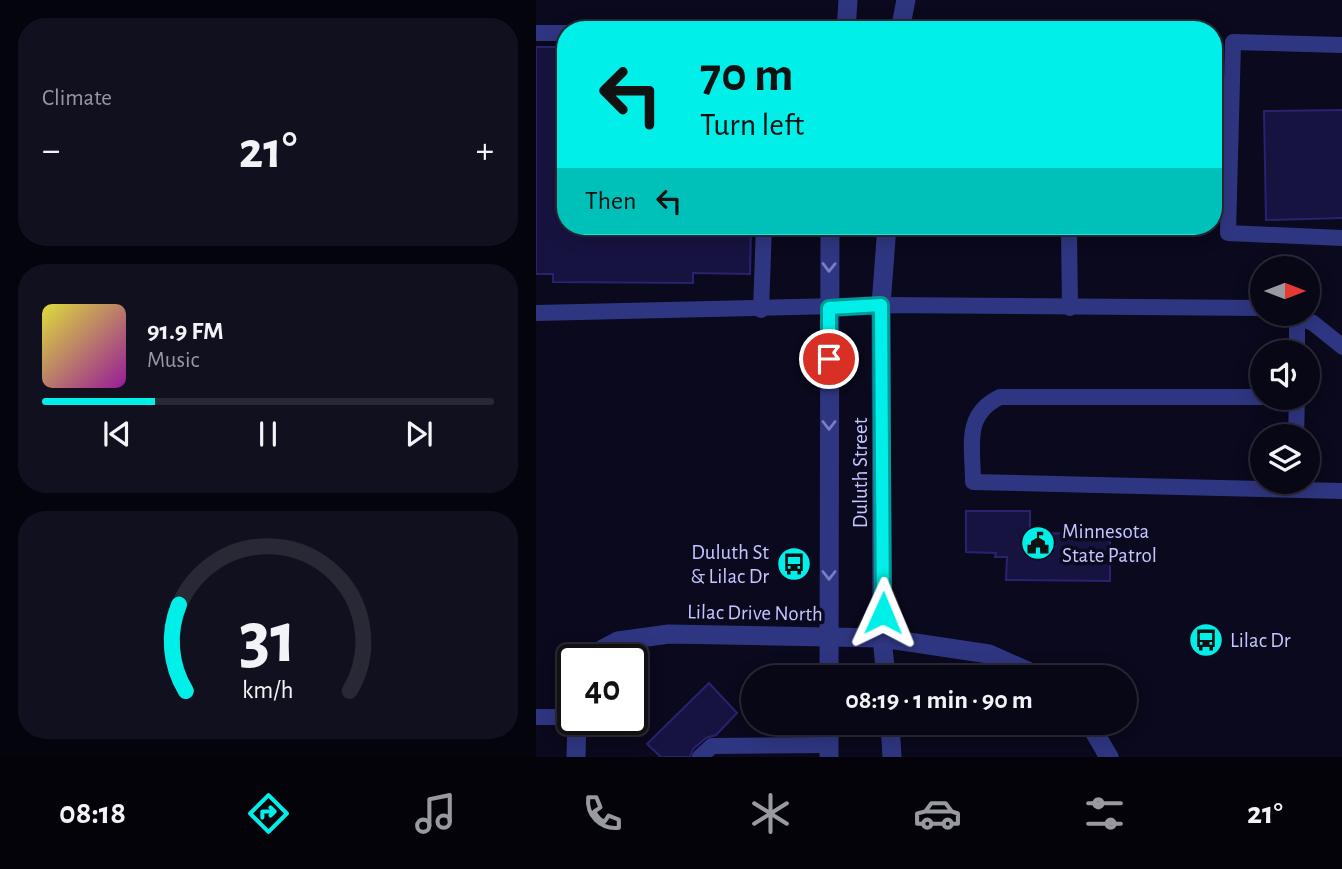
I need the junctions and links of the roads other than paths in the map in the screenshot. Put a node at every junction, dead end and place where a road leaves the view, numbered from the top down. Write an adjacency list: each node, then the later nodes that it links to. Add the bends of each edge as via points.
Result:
1 (848, 0): 3 (street)
2 (906, 0): 4 (street)
3 (847, 21)
4 (902, 21)
5 (536, 33): 6 (lane)
6 (557, 33)
7 (1343, 45): 12 (lane, via 1233,42 1228,233)
8 (764, 235): 17 (lane)
9 (830, 235): 14 (street, Duluth Street, one-way to 14)
10 (886, 235): 13 (street, Duluth Street)
11 (1069, 235): 15 (lane)
12 (1343, 238)
13 (881, 305): 14 (lane); 15 (lane); 26 (street, Duluth Street)
14 (829, 308): 17 (lane); 25 (street, Duluth Street, one-way to 25)
15 (1070, 308): 16 (lane)
16 (1250, 308)
17 (761, 310): 18 (lane)
18 (536, 313)
19 (1317, 326): 20 (lane)
20 (1343, 347)
21 (1250, 397): 22 (lane, via 1000,397 983,405 973,422 973,482)
22 (1250, 485)
23 (1320, 489): 24 (lane)
24 (1343, 491)
25 (829, 638): 26 (street, Lilac Drive North); 27 (street, Lilac Drive North, via 668,634); 28 (street, Duluth Street)
26 (882, 638): 29 (street, Duluth Street); 30 (street, Lilac Drive North, via 989,654)
27 (612, 644)
28 (829, 665)
29 (885, 665)
30 (1014, 665)
31 (536, 717): 32 (lane)
32 (557, 718)
33 (575, 735): 38 (street)
34 (891, 735): 40 (street)
35 (1096, 735): 41 (street)
36 (764, 751): 37 (lane); 39 (lane, via 712,746)
37 (829, 751)
38 (576, 757)
39 (700, 757)
40 (892, 757)
41 (1109, 757)

